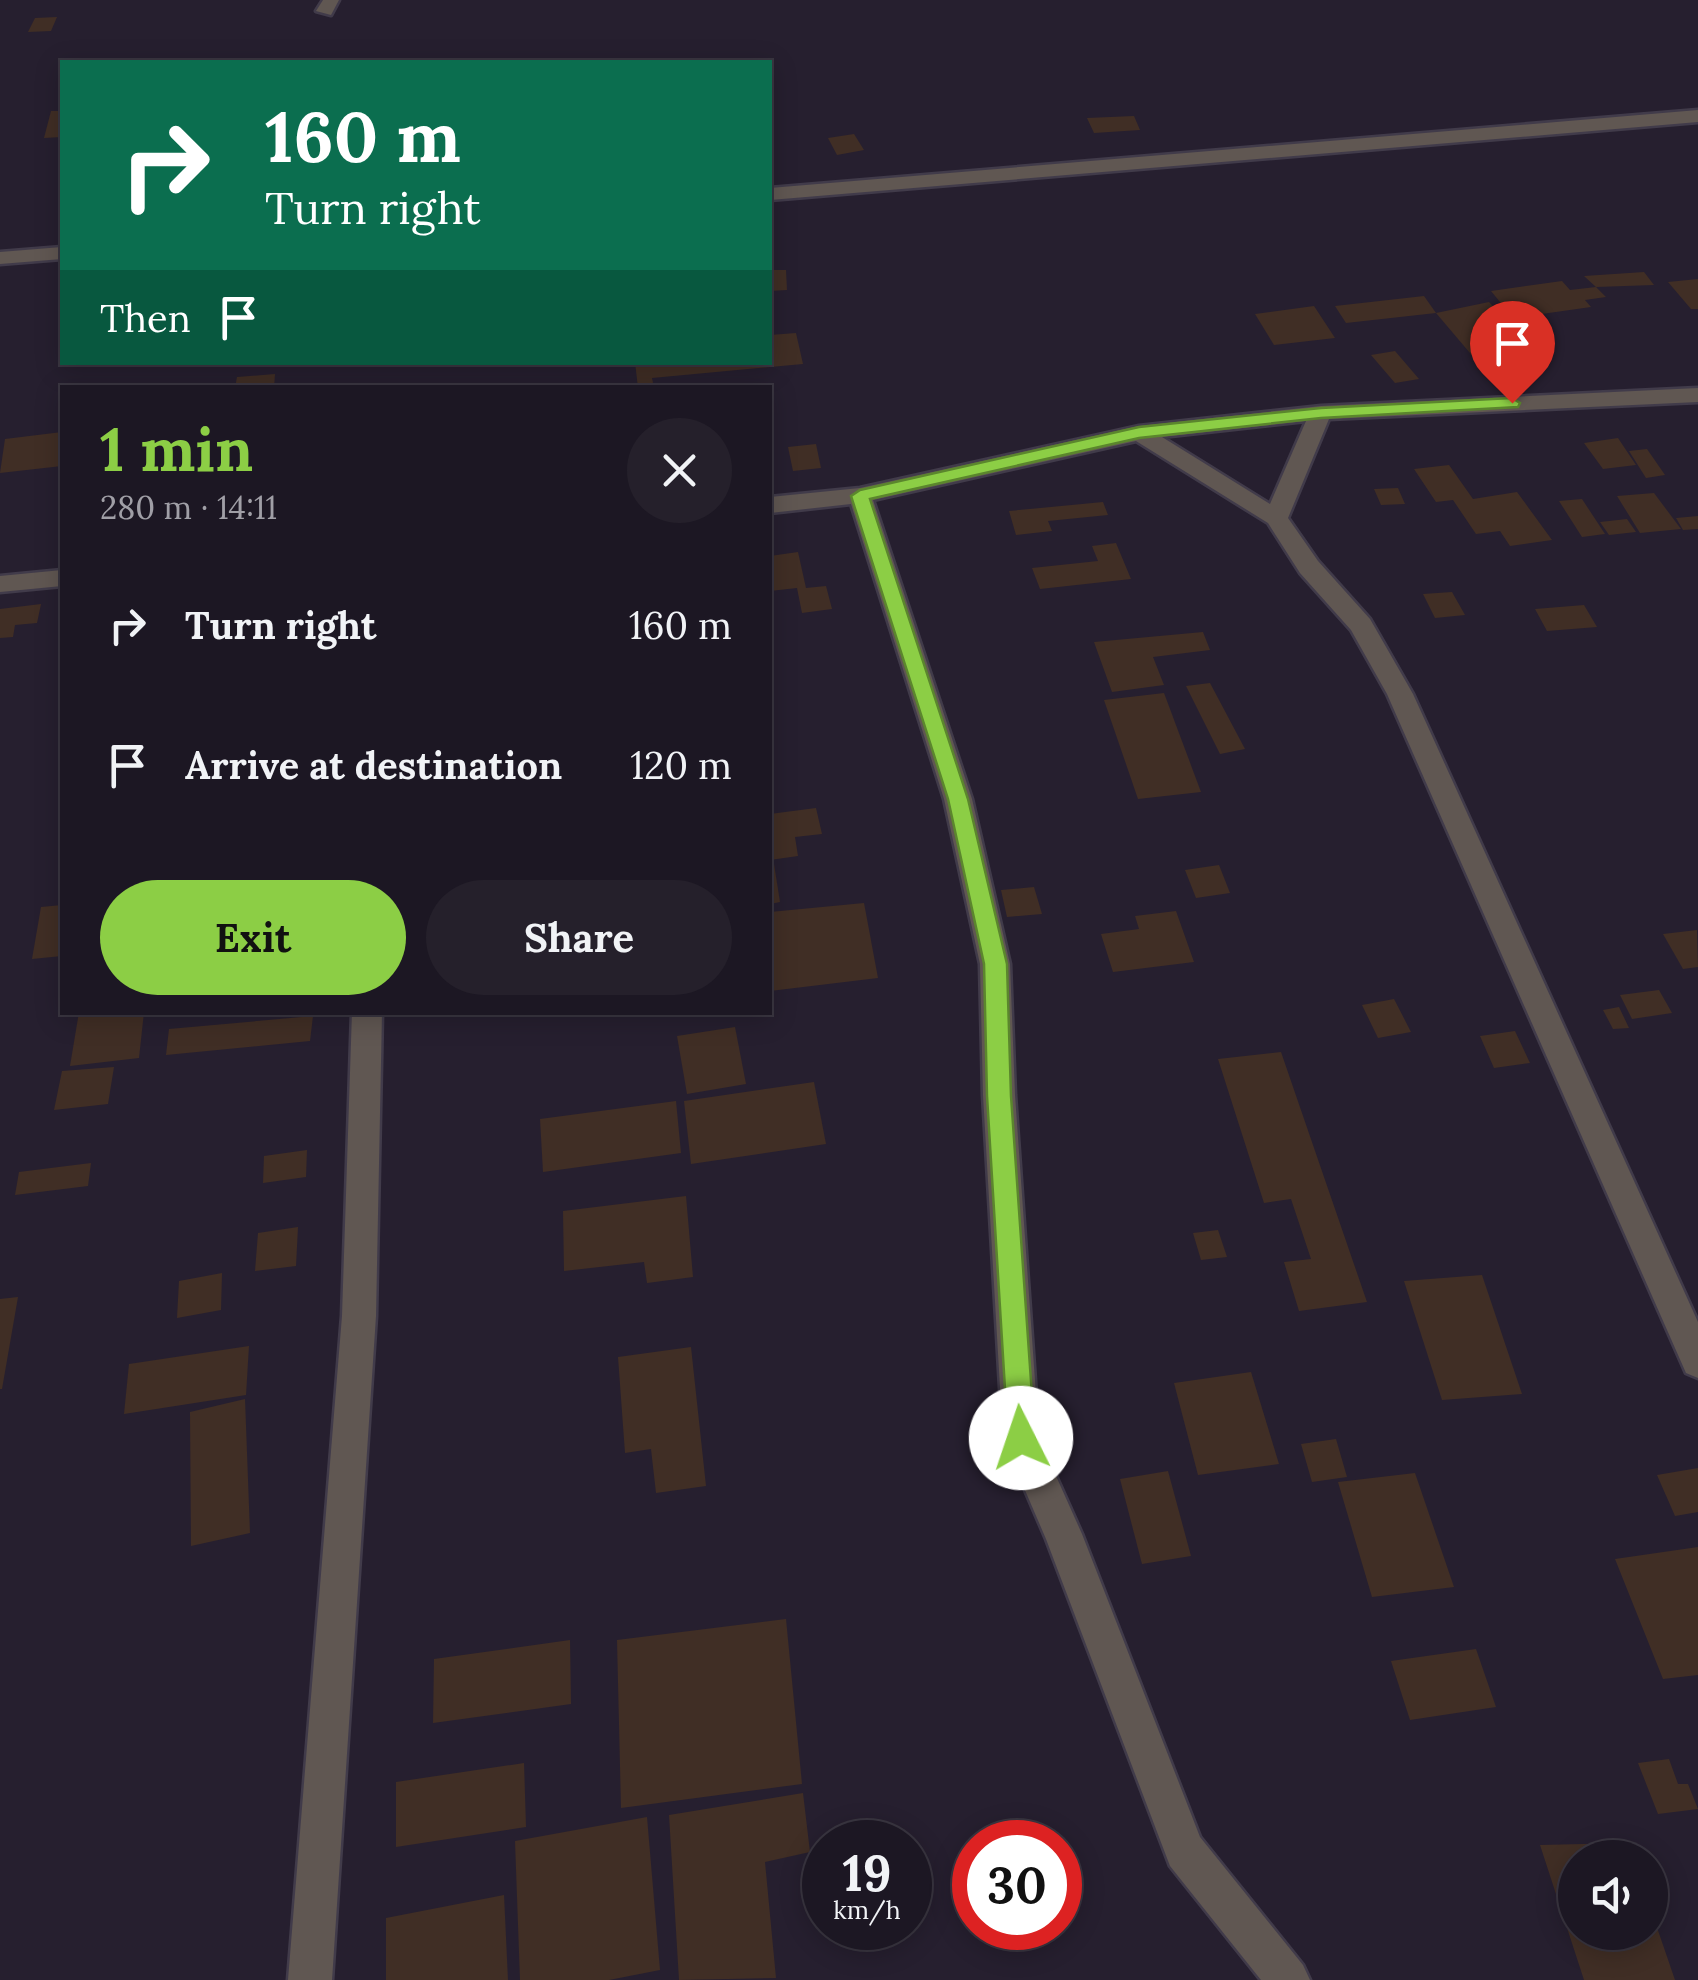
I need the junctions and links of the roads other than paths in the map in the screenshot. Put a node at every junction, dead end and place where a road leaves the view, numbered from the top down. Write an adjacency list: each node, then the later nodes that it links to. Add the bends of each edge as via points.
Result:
1 (1698, 116): 2 (street)
2 (772, 194)
3 (60, 253): 4 (street)
4 (0, 258)
5 (1698, 395): 6 (street)
6 (1321, 413): 7 (street); 10 (street)
7 (1139, 433): 8 (street); 10 (street)
8 (860, 496): 9 (street); 16 (street, via 958,799 996,964 1021,1438 1185,1851)
9 (772, 505)
10 (1276, 518): 14 (street, via 1361,625 1400,694)
11 (60, 578): 12 (street)
12 (0, 584)
13 (366, 1015): 15 (street, via 359,1316)
14 (1698, 1362)
15 (310, 1980)
16 (1288, 1980)

